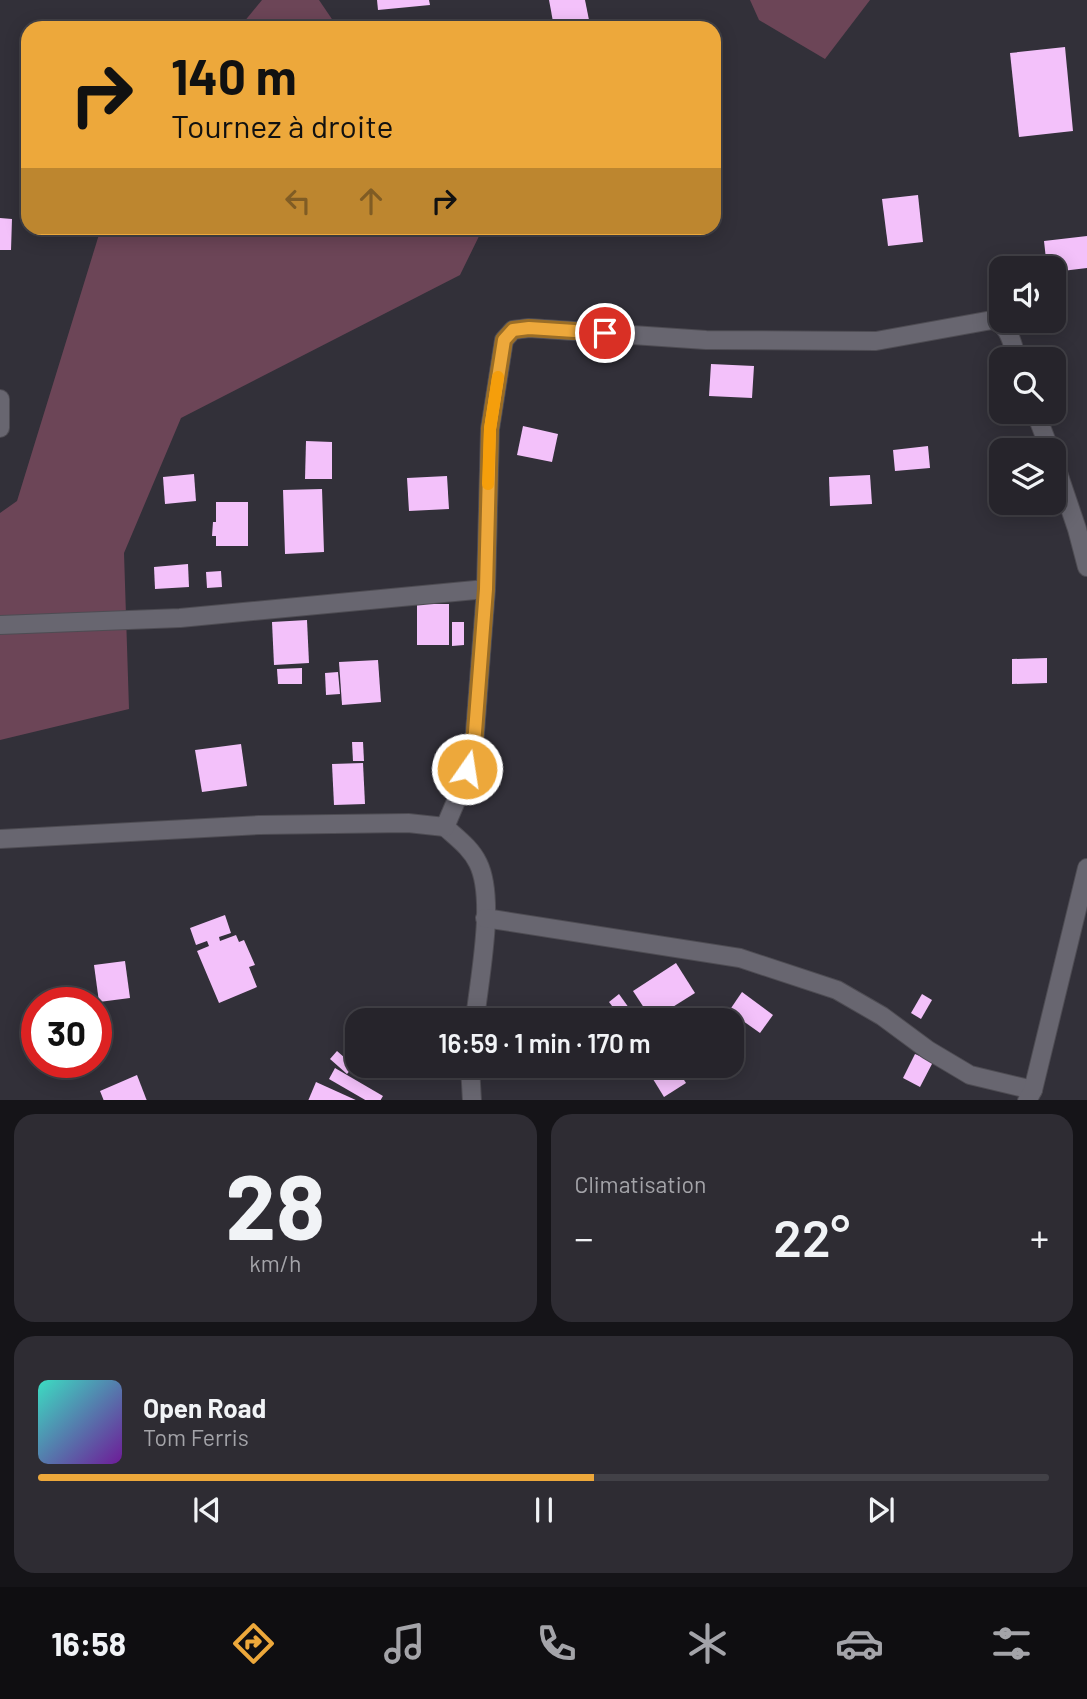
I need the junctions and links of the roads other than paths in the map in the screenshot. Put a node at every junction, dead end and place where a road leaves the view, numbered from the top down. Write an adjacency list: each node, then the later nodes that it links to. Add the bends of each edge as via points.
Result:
1 (1013, 347): 6 (street, via 1008,331 992,320 876,341 706,340 513,330 504,340 490,429)
2 (0, 399): 3 (street)
3 (0, 428)
4 (1066, 496): 5 (street)
5 (1087, 567)
6 (486, 589): 7 (street, via 180,618); 8 (street, via 474,745)
7 (0, 625)
8 (445, 827): 9 (street, via 408,823 259,825); 11 (street, via 478,862 485,885)
9 (0, 839)
10 (1087, 868): 14 (street)
11 (485, 918): 12 (street); 14 (street, via 740,958 837,990 970,1075)
12 (476, 1008)
13 (471, 1078): 15 (street)
14 (1030, 1095)
15 (472, 1100)

